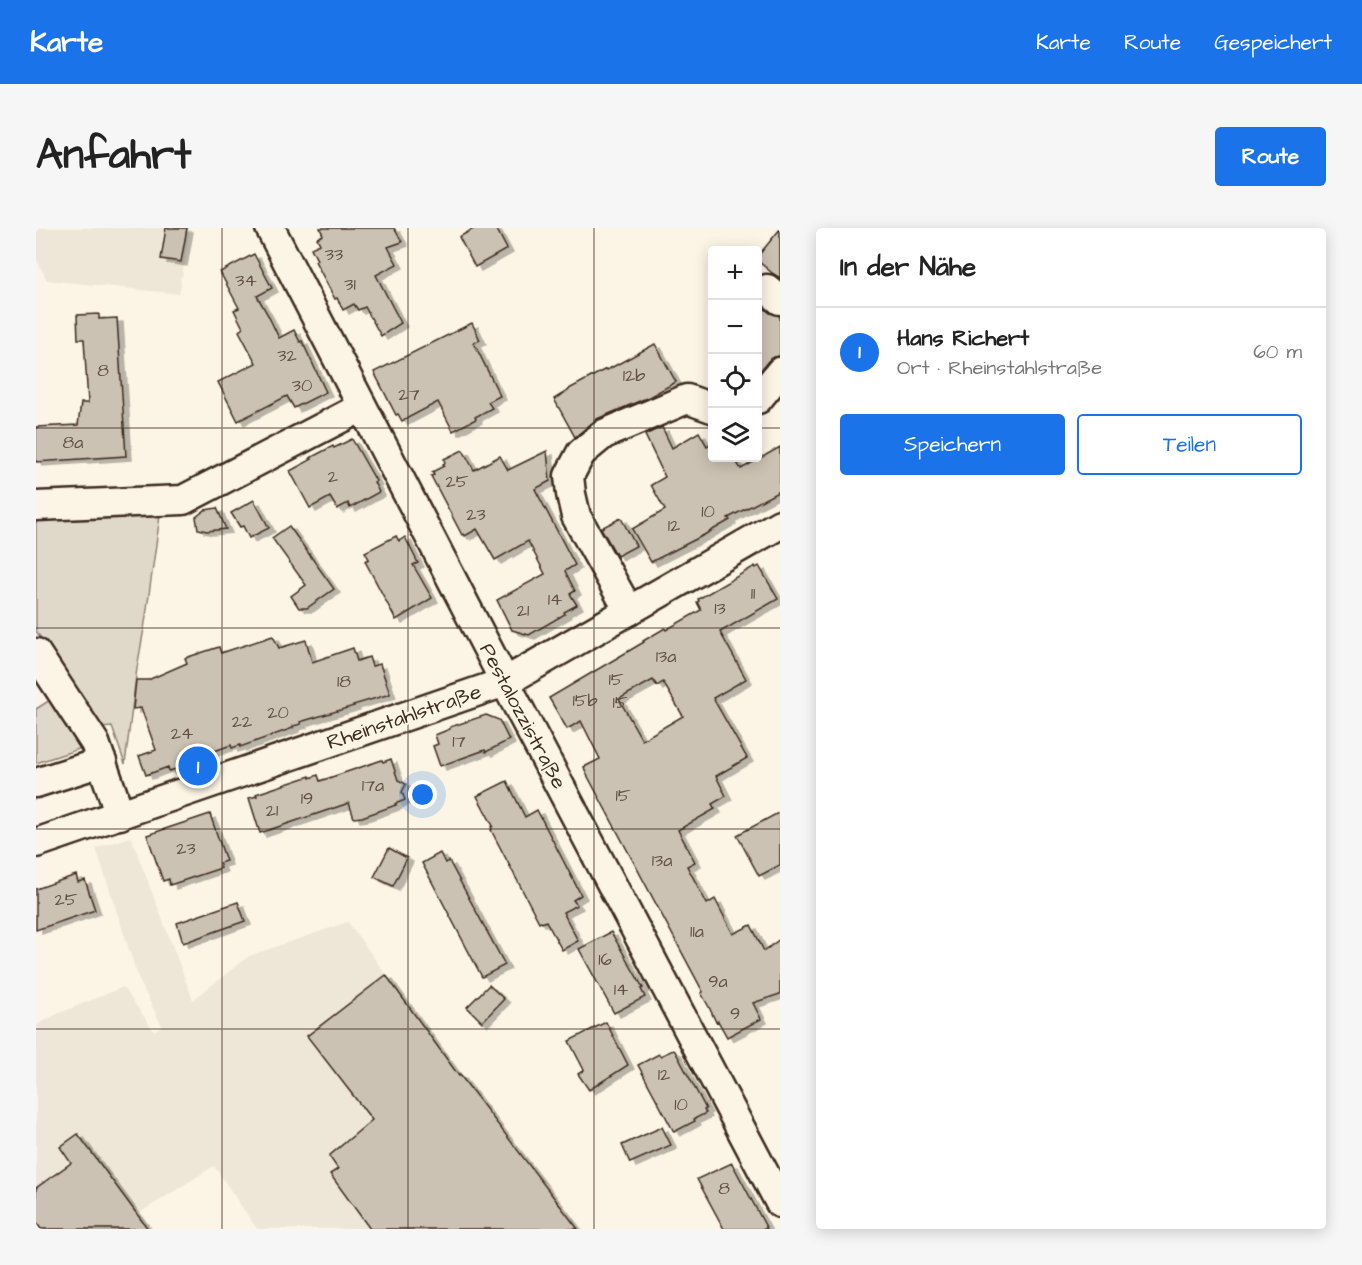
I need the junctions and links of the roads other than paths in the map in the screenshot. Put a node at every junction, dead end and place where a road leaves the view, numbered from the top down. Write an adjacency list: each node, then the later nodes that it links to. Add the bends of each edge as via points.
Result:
1 (270, 228): 4 (street, Pestalozzistraße)
2 (780, 372): 3 (street)
3 (762, 394)
4 (362, 407): 6 (street, via 183,500); 10 (street, Pestalozzistraße)
5 (708, 407): 8 (street, via 687,399 604,434 581,453 570,476 576,516)
6 (36, 506)
7 (780, 524): 8 (street, Rheinstahlstraße)
8 (629, 611): 10 (street, Rheinstahlstraße)
9 (36, 653): 11 (street, via 95,743)
10 (505, 682): 13 (street, Rheinstahlstraße); 15 (street, Pestalozzistraße)
11 (102, 762): 12 (street); 13 (street)
12 (36, 783)
13 (120, 815): 14 (street, Rheinstahlstraße)
14 (36, 843)
15 (780, 1203)

